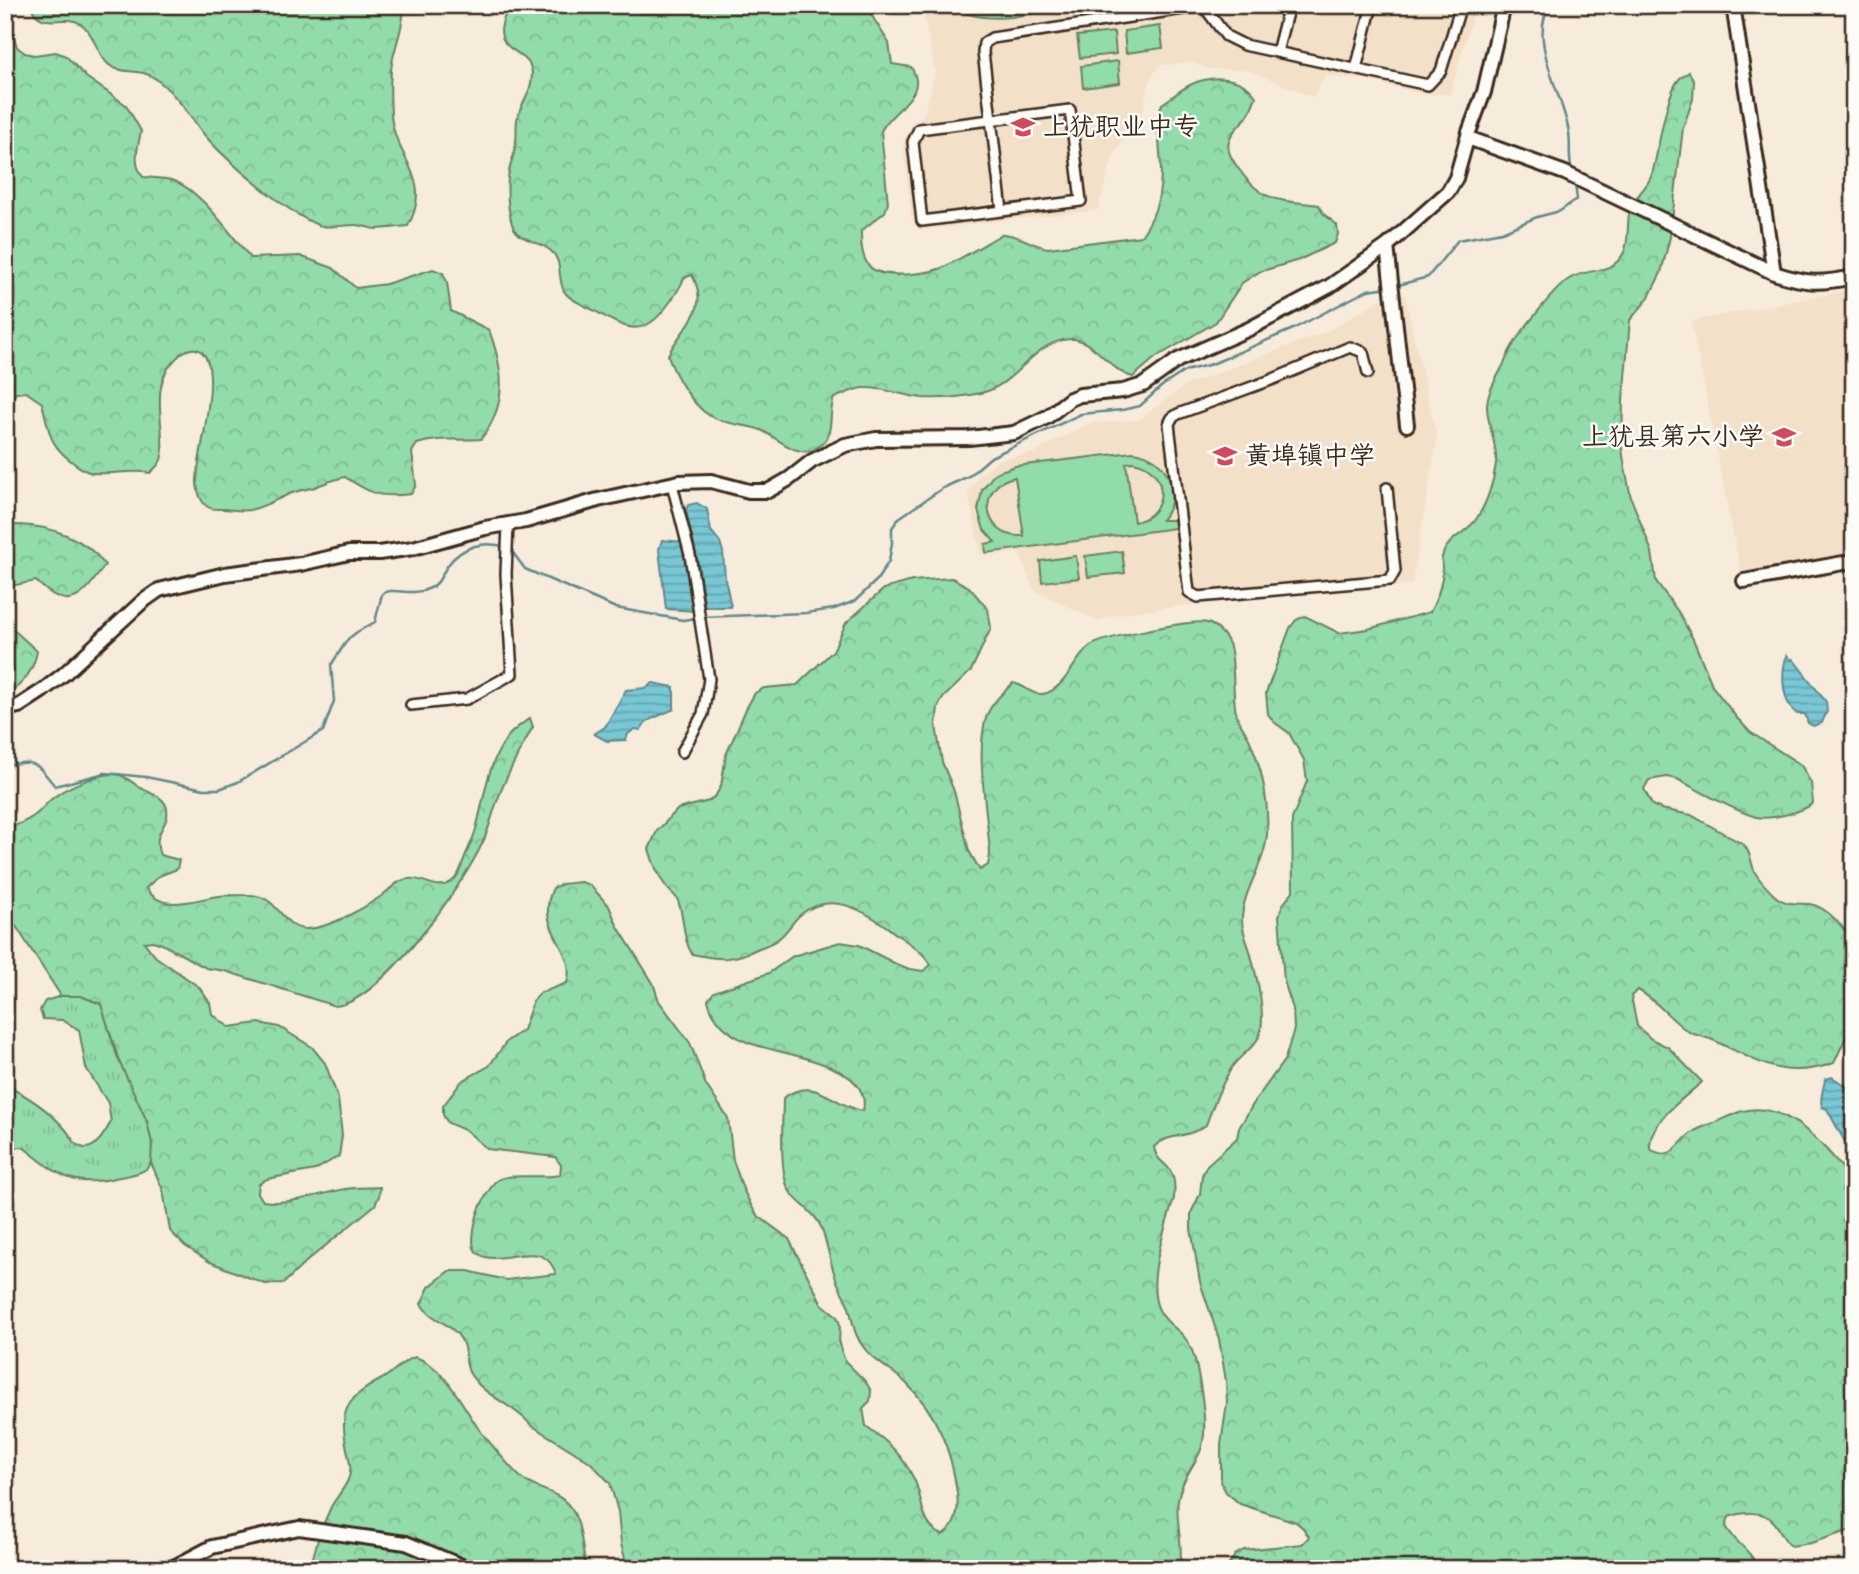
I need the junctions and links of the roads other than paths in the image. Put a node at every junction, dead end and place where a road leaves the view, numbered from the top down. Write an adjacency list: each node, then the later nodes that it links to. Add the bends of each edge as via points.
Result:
1 (1289, 5): 7 (street)
2 (1372, 5): 8 (street)
3 (1461, 5): 8 (street, via 1441,71 1428,85)
4 (1504, 5): 10 (street)
5 (1733, 5): 13 (street)
6 (1203, 6): 7 (street, via 1226,36); 9 (street, via 992,38 984,43 983,52)
7 (1278, 52): 8 (street)
8 (1356, 69)
9 (992, 121): 11 (street); 11 (street, via 925,128 916,133 920,208 922,222); 11 (street, via 1070,110 1081,201)
10 (1468, 138): 12 (street, via 1448,192); 13 (street, via 1585,182)
11 (1002, 211)
12 (1387, 246): 16 (street); 17 (street, via 1302,302 1178,360 1143,385 1070,399 1014,433 852,443 813,461 768,491 702,480)
13 (1774, 273): 14 (street, via 1807,283)
14 (1854, 277)
15 (1368, 373): 18 (street, via 1363,352 1350,347 1172,418 1169,424 1189,592 1198,597 1390,580 1395,571)
16 (1407, 425)
17 (672, 484): 19 (street); 24 (street, via 690,555 709,679 703,714)
18 (1387, 488)
19 (508, 524): 22 (street, via 512,674 467,699); 23 (street, via 414,548 349,553 159,590 29,701)
20 (1854, 561): 21 (street)
21 (1744, 581)
22 (411, 705)
23 (5, 709)
24 (682, 752)
25 (170, 1569): 26 (street, via 212,1547 299,1528 406,1542)
26 (469, 1569)

